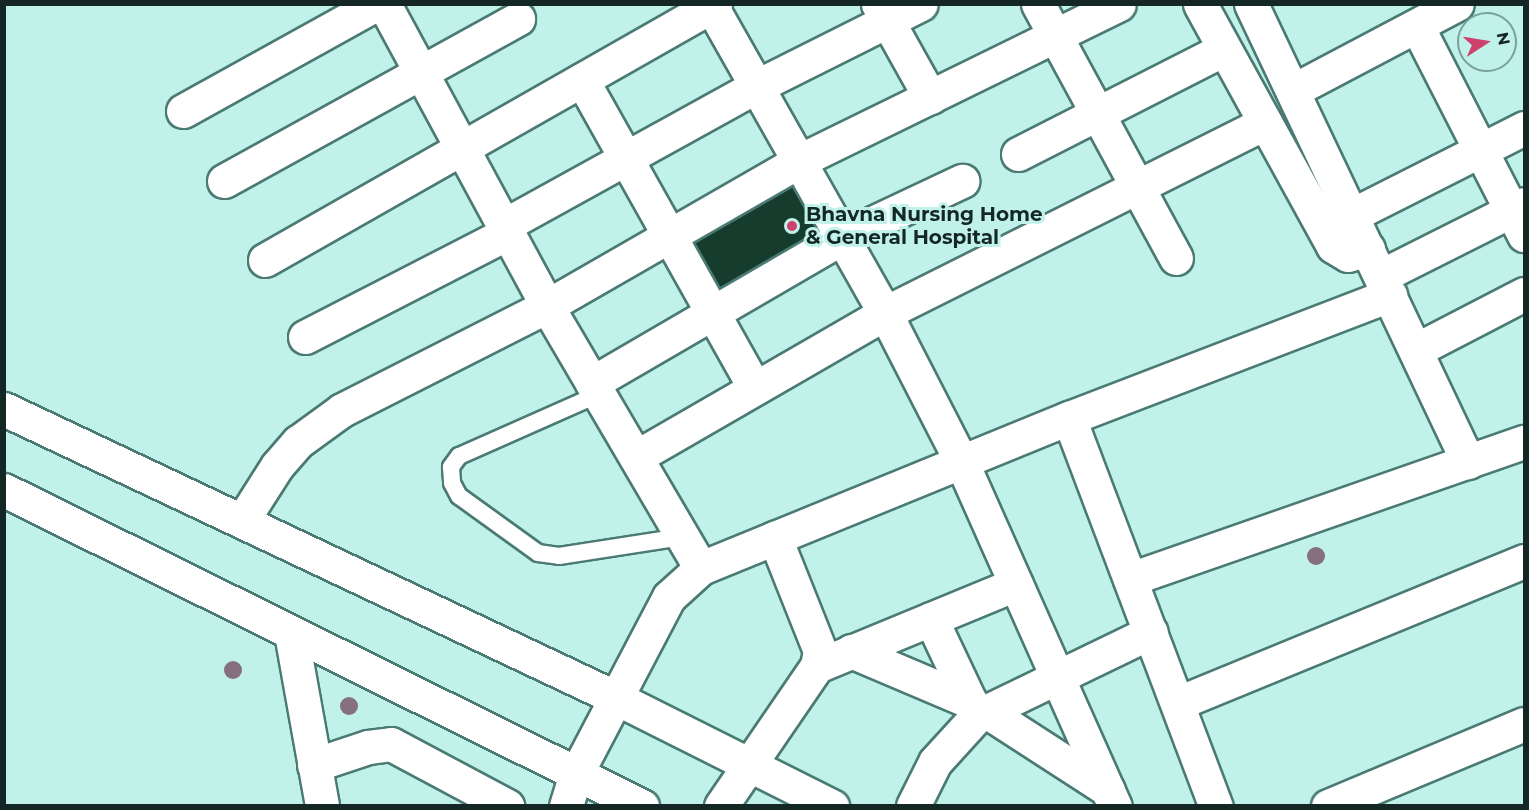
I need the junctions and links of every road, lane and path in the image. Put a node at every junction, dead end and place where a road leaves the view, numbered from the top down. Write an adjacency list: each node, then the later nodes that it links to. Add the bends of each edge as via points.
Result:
1 (376, 4): 20 (street)
2 (384, 4): 15 (street)
3 (921, 4): 10 (street)
4 (1038, 4): 13 (street)
5 (1119, 4): 13 (street)
6 (1200, 4): 14 (street)
7 (1457, 4): 12 (street)
8 (712, 5): 16 (street); 17 (street)
9 (1254, 6): 18 (street)
10 (883, 13): 17 (street); 19 (street)
11 (518, 19): 15 (street)
12 (1417, 26): 18 (street); 25 (street)
13 (1056, 35): 19 (street); 21 (street)
14 (1224, 49): 21 (street); 22 (street)
15 (422, 76): 24 (street); 29 (street)
16 (582, 80): 24 (street); 27 (street)
17 (757, 86): 27 (street); 28 (street)
18 (1294, 90): 32 (street)
19 (930, 97): 28 (street)
20 (183, 111)
21 (1099, 113): 26 (street); 31 (street)
22 (1265, 123): 31 (street); 39 (street, via 1333,246)
23 (1524, 128): 25 (street)
24 (460, 149): 34 (street); 38 (street)
25 (1482, 150): 32 (street); 33 (street)
26 (1018, 154)
27 (625, 159): 34 (street); 35 (street)
28 (799, 160): 35 (street); 36 (street)
29 (224, 181)
30 (962, 181): 36 (street)
31 (1139, 186): 37 (street); 43 (street)
32 (1352, 215): 39 (street)
33 (1520, 217): 39 (street)
34 (505, 230): 41 (street); 44 (street)
35 (669, 236): 41 (street); 42 (street)
36 (843, 237): 42 (street); 43 (street)
37 (1176, 258)
38 (265, 260)
39 (1380, 273): 45 (street); 49 (street)
40 (1524, 294): 45 (street)
41 (547, 306): 46 (street); 55 (street, via 322,422 277,466)
42 (712, 312): 46 (street); 47 (street)
43 (885, 313): 47 (street); 53 (street)
44 (305, 338)
45 (1416, 350): 52 (street)
46 (595, 388): 51 (street); 56 (lane, via 459,456 451,467 452,483 459,496 538,553 560,556)
47 (755, 388): 51 (street)
48 (4, 409): 55 (street)
49 (1069, 418): 53 (street); 60 (street)
50 (1524, 442): 52 (street)
51 (636, 457): 56 (street)
52 (1467, 462): 60 (street)
53 (962, 463): 57 (street); 61 (street)
54 (4, 490): 63 (street)
55 (242, 521): 68 (street)
56 (682, 537): 59 (street)
57 (775, 538): 59 (street); 66 (street, via 817,637)
58 (1524, 561): 69 (street)
59 (701, 568): 68 (street, via 669,597)
60 (1130, 579): 64 (street)
61 (1016, 584): 62 (street); 67 (street)
62 (931, 619): 65 (street); 70 (street)
63 (291, 633): 73 (street); 74 (street)
64 (1151, 633): 67 (street); 69 (street)
65 (851, 651): 66 (street); 70 (street)
66 (817, 666): 72 (street)
67 (1057, 678): 70 (street); 75 (street)
68 (614, 697): 72 (street); 74 (street)
69 (1178, 703): 83 (street)
70 (978, 710): 75 (street); 82 (street, via 935,762)
71 (1524, 724): 84 (street)
72 (748, 763): 80 (street); 81 (street)
73 (314, 765): 76 (street); 77 (street, via 368,747 391,744)
74 (576, 774): 78 (street); 79 (street)
75 (1111, 798)
76 (322, 806)
77 (507, 806)
78 (566, 806)
79 (642, 806)
80 (721, 806)
81 (832, 806)
82 (913, 806)
83 (1216, 806)
84 (1328, 806)

